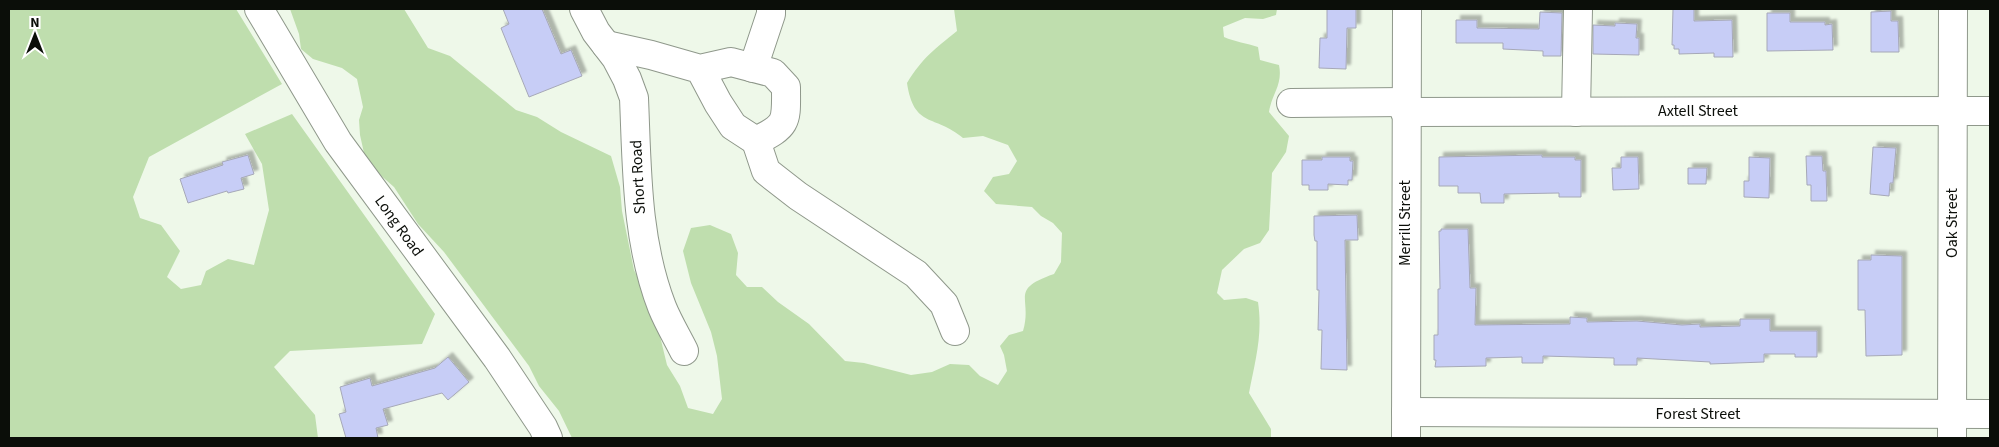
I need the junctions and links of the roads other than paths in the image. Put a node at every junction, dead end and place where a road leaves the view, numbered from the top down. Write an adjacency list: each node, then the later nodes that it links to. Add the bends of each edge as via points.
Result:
1 (259, 9): 21 (street, Long Road, via 338,142 496,358)
2 (584, 9): 7 (street, Short Road)
3 (771, 9): 8 (street)
4 (1407, 9): 11 (street, Merrill Street)
5 (1578, 9): 14 (street)
6 (1953, 9): 12 (street, Oak Street)
7 (606, 45): 9 (street); 17 (street, Short Road, via 616,58 634,98 640,219 648,260 662,306)
8 (753, 68): 9 (street, via 731,62); 15 (street, via 772,73 786,87 786,117 775,132)
9 (700, 69): 15 (street, via 733,126)
10 (1292, 103): 11 (street, Axtell Street)
11 (1405, 107): 14 (street, Axtell Street); 19 (street, Merrill Street)
12 (1952, 110): 13 (street, Axtell Street); 14 (street, Axtell Street); 20 (street, Oak Street)
13 (1990, 110)
14 (1576, 112)
15 (756, 141): 16 (street, via 766,171 916,274 944,304)
16 (955, 331)
17 (684, 351)
18 (1990, 414): 20 (street, Forest Street)
19 (1406, 425): 20 (street, Forest Street)
20 (1952, 426)
21 (548, 438)

